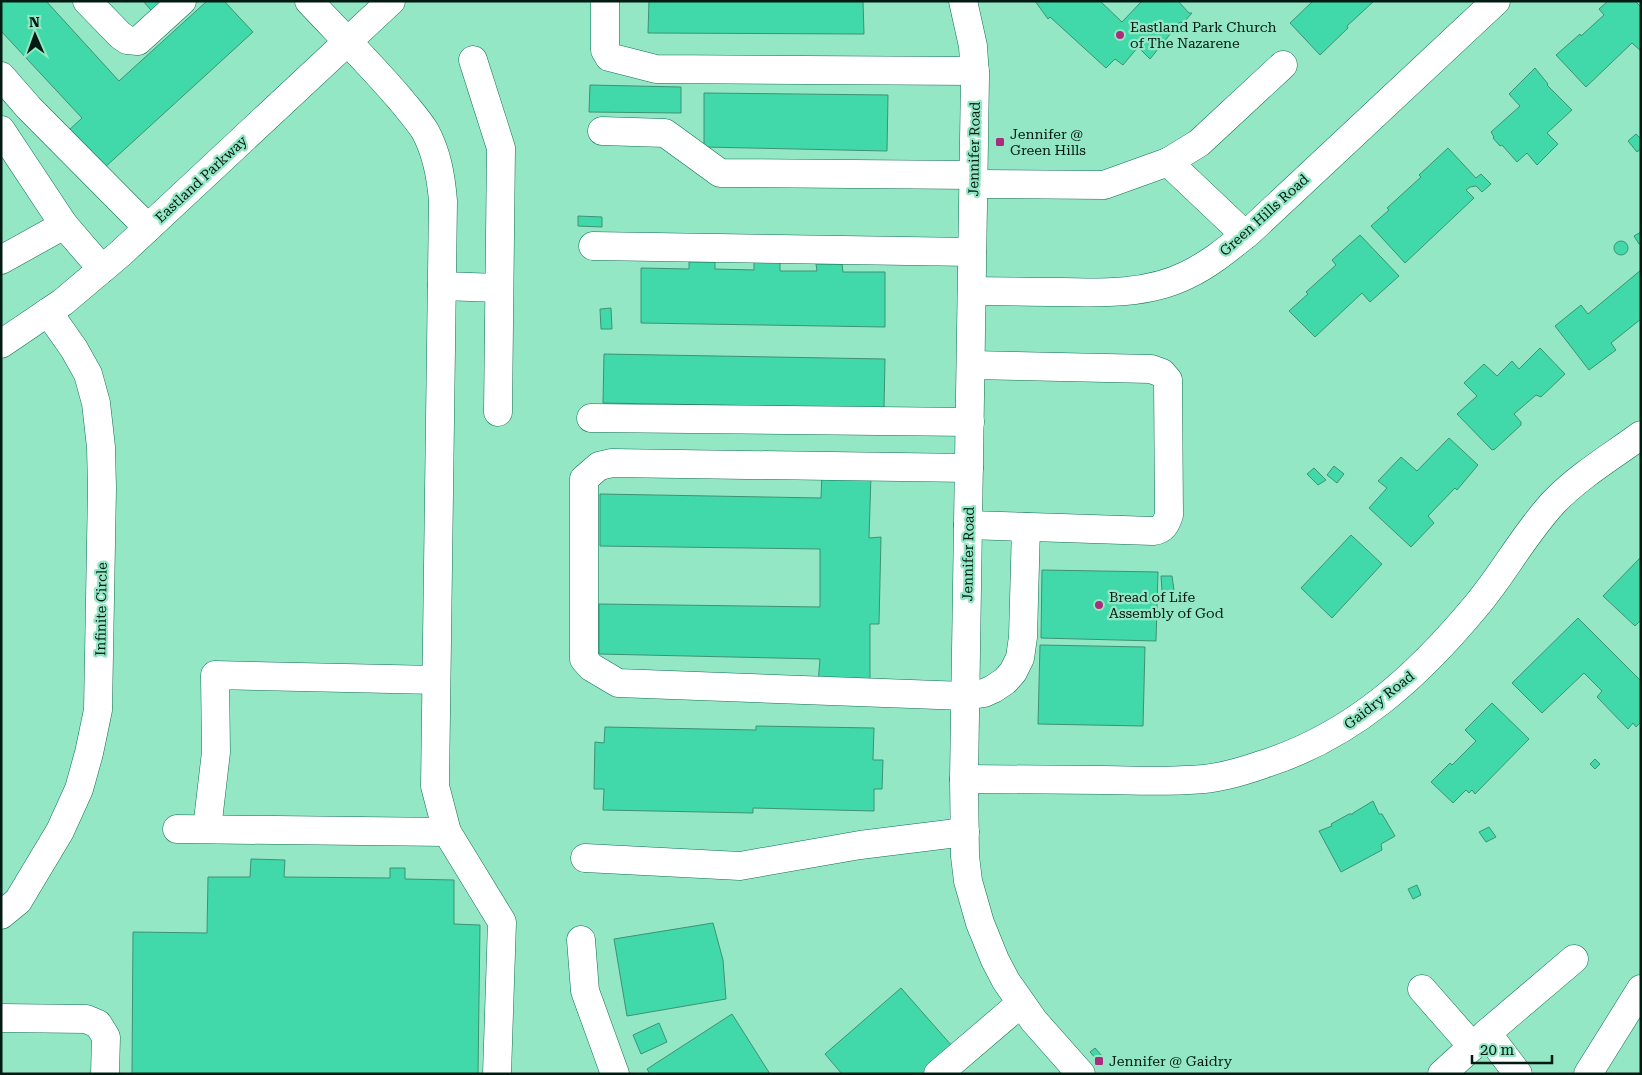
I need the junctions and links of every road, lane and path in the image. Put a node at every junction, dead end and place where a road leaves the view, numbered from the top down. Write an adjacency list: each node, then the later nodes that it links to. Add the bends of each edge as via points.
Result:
1 (87, 1): 2 (street, via 120,35 132,42 138,41)
2 (182, 1)
3 (309, 1): 8 (street)
4 (391, 1): 8 (street, Eastland Parkway)
5 (605, 1): 11 (street, via 605,50 609,57 656,69)
6 (963, 1): 11 (street, Jennifer Road)
7 (1496, 1): 19 (street, Green Hills Road)
8 (348, 42): 18 (street, Eastland Parkway); 24 (street, via 424,130 435,154 443,201)
9 (473, 60): 25 (street, via 501,148)
10 (1283, 64): 15 (street, via 1200,143)
11 (975, 71): 16 (street, Jennifer Road)
12 (1, 76): 18 (street)
13 (1, 130): 17 (street)
14 (602, 130): 16 (street, via 665,133 720,173)
15 (1168, 162): 16 (street, via 1104,185); 19 (street)
16 (974, 180): 21 (street, Jennifer Road)
17 (64, 224): 22 (street); 23 (street)
18 (148, 228): 23 (street, Eastland Parkway)
19 (1245, 235): 26 (street, Green Hills Road, via 1217,258 1186,276 1157,285 1098,292)
20 (593, 246): 21 (street)
21 (972, 252): 26 (street, Jennifer Road)
22 (1, 260)
23 (102, 269): 27 (street, Eastland Parkway)
24 (442, 286): 25 (street); 37 (street)
25 (499, 288): 30 (street)
26 (972, 291): 29 (street, Jennifer Road)
27 (48, 312): 28 (street, Eastland Parkway); 45 (street, Infinite Circle, via 88,374 96,403 102,488 98,710 79,789 60,831)
28 (1, 344)
29 (971, 365): 32 (street, Jennifer Road); 36 (street, via 1151,369 1162,373 1168,380 1169,515 1166,524 1153,531)
30 (498, 412)
31 (591, 418): 32 (street)
32 (970, 422): 34 (street, Jennifer Road)
33 (1641, 436): 39 (street, Gaidry Road, via 1574,483 1552,504 1476,607 1420,667 1381,702 1319,742 1242,772 1206,778 1160,781)
34 (969, 468): 35 (street, Jennifer Road); 38 (street, via 612,462 599,466 584,479 584,659 618,682)
35 (968, 525): 36 (street); 38 (street, Jennifer Road)
36 (1026, 527): 38 (street, via 1020,658 1005,682 984,693)
37 (436, 680): 41 (street, via 216,675 216,752); 42 (street, via 435,786)
38 (966, 696): 39 (street, Jennifer Road)
39 (964, 778): 43 (street, Jennifer Road)
40 (176, 829): 41 (street)
41 (207, 829): 42 (street)
42 (448, 832): 54 (street, via 502,922)
43 (965, 832): 44 (street, via 860,845 740,866); 50 (street, Jennifer Road, via 968,881 980,923 995,960)
44 (585, 858)
45 (9, 908)
46 (581, 940): 55 (street, via 585,992)
47 (1574, 959): 52 (street)
48 (1422, 989): 52 (street)
49 (1641, 990): 60 (street)
50 (1021, 1002): 56 (street); 57 (street, Jennifer Road)
51 (1, 1018): 53 (street, via 86,1019 98,1024 106,1037)
52 (1479, 1040): 58 (street); 59 (street)
53 (105, 1074)
54 (497, 1074)
55 (615, 1074)
56 (938, 1074)
57 (1081, 1074)
58 (1442, 1074)
59 (1518, 1074)
60 (1588, 1074)

